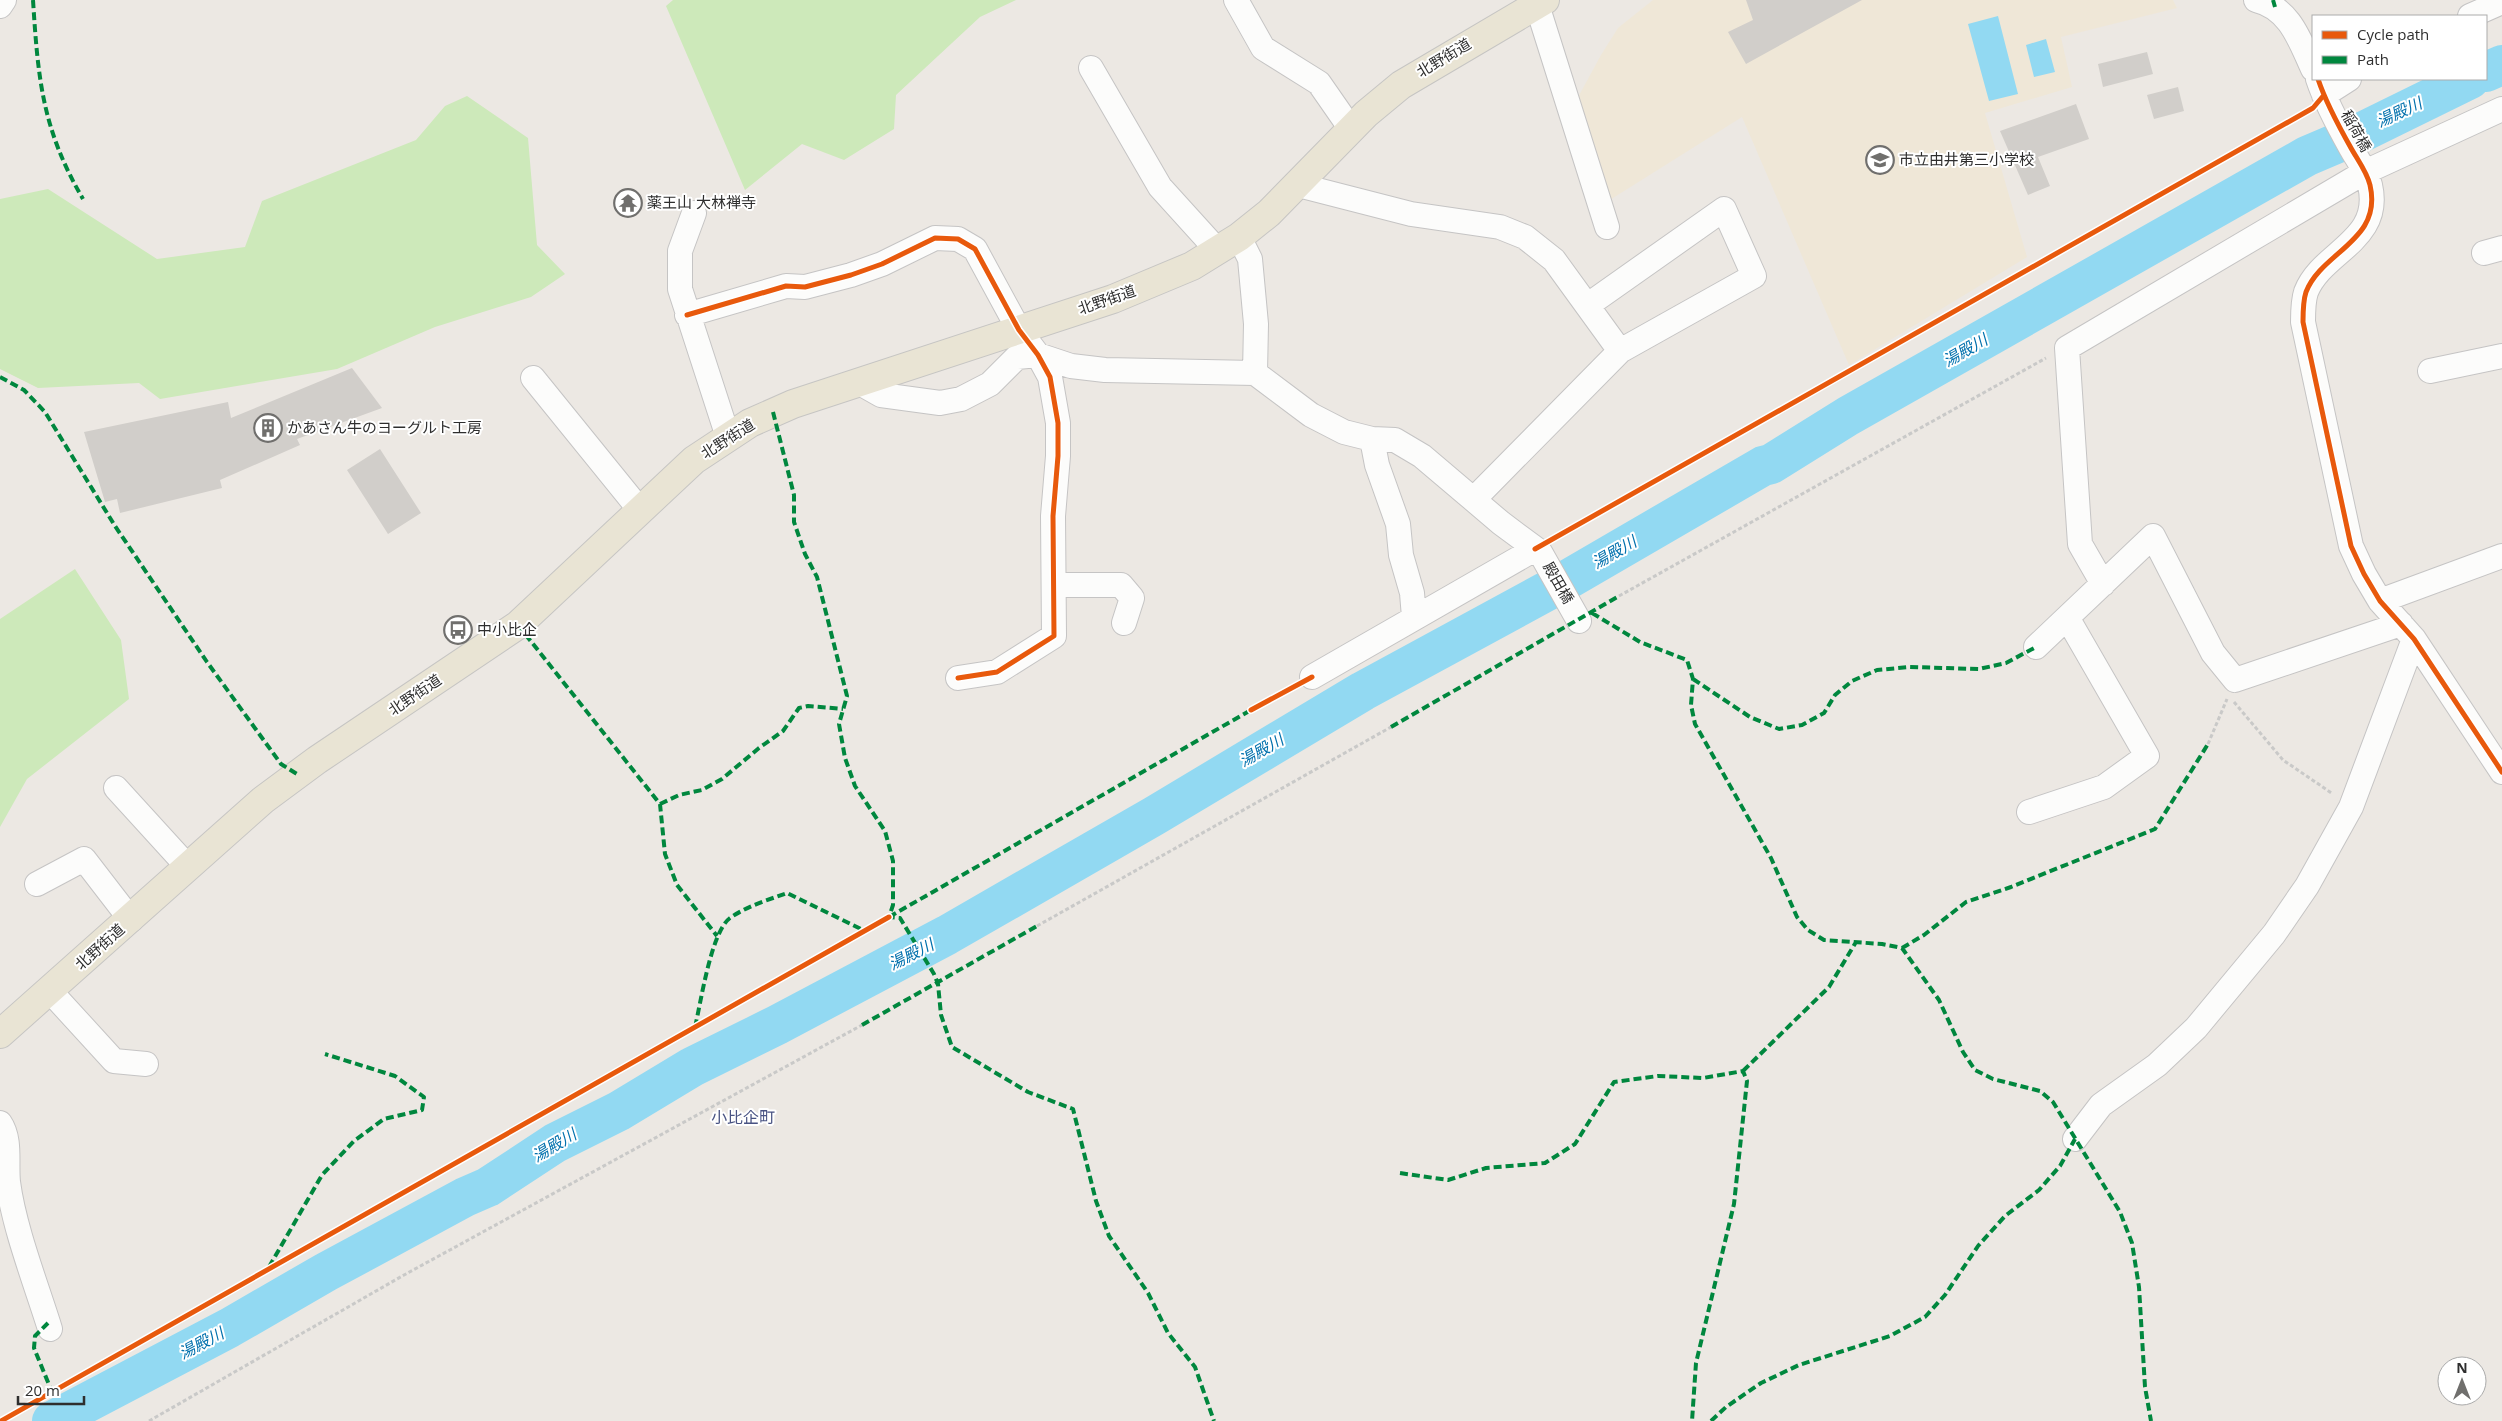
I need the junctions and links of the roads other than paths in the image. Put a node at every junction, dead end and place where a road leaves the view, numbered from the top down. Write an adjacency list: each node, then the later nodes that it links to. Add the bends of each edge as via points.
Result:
1 (4, 0): 6 (street)
2 (1236, 0): 13 (street, via 1263,48 1319,82)
3 (2256, 0): 8 (street, via 2275,7 2292,24)
4 (1541, 2): 13 (main road, 北野街道, via 1411,78); 17 (street)
5 (2502, 2): 7 (street)
6 (0, 6)
7 (2472, 15)
8 (2312, 66)
9 (1091, 68): 18 (street, via 1160,187)
10 (2347, 80): 11 (street)
11 (2323, 93): 14 (street, 稲荷橋)
12 (2502, 109): 14 (street)
13 (1351, 129): 15 (main road, 北野街道)
14 (2364, 170): 35 (street, via 2068,348 2080,544); 37 (street, 稲荷橋, via 2371,198 2365,226 2306,291 2303,322 2352,546)
15 (1298, 185): 18 (main road, 北野街道); 19 (street, via 1411,214 1500,227 1514,232 1554,260)
16 (694, 213): 20 (street, via 680,251 680,289)
17 (1607, 227)
18 (1229, 244): 21 (main road, 北野街道, via 1192,266 1139,289); 26 (street, via 1250,259 1256,324)
19 (1588, 305): 22 (street); 22 (street, via 1724,209 1754,276)
20 (687, 316): 21 (street, via 786,286 806,287 851,275 935,238 948,237 975,249); 29 (street)
21 (1019, 330): 23 (street); 28 (main road, 北野街道)
22 (1620, 351): 31 (street)
23 (1038, 354): 26 (street, via 1071,366 1105,370); 28 (street, via 1017,357 990,384 961,399 940,403 881,396); 36 (street, via 1050,377 1058,423 1053,516)
24 (2502, 356): 25 (street)
25 (2430, 372)
26 (1255, 373): 30 (street, via 1311,415 1344,432)
27 (534, 378): 32 (street)
28 (858, 382): 29 (main road, 北野街道, via 773,412)
29 (728, 437): 32 (main road, 北野街道, via 683,470)
30 (1372, 439): 31 (street, via 1395,440 1422,456); 38 (street, via 1379,473 1398,524)
31 (1474, 499): 33 (street)
32 (640, 510): 49 (main road, 北野街道, via 518,625 297,774)
33 (1538, 550): 38 (street); 39 (street, 殿田橋)
34 (2502, 556): 37 (street)
35 (2103, 584): 40 (street); 42 (street, via 2153,536 2213,653 2235,680)
36 (1054, 585): 41 (street, via 1121,585 1132,598); 45 (street, via 1054,636 997,672)
37 (2380, 602): 42 (street, 稲荷橋)
38 (1414, 617): 44 (street)
39 (1577, 618)
40 (2068, 619): 43 (street); 48 (street, via 2147,756 2104,787)
41 (1124, 623)
42 (2407, 631): 46 (street, 稲荷橋); 56 (street, via 2351,807 2307,886 2240,976 2196,1028 2157,1066 2102,1104)
43 (2036, 647)
44 (1312, 677)
45 (958, 678)
46 (2502, 772)
47 (116, 788): 49 (street)
48 (2029, 812)
49 (188, 867): 51 (main road, 北野街道)
50 (37, 884): 51 (street, via 84,859)
51 (131, 920): 52 (main road, 北野街道)
52 (50, 991): 53 (main road, 北野街道); 54 (street, via 114,1061)
53 (0, 1034)
54 (146, 1064)
55 (0, 1123): 57 (street, via 6,1131 8,1183)
56 (2075, 1139)
57 (50, 1329)

